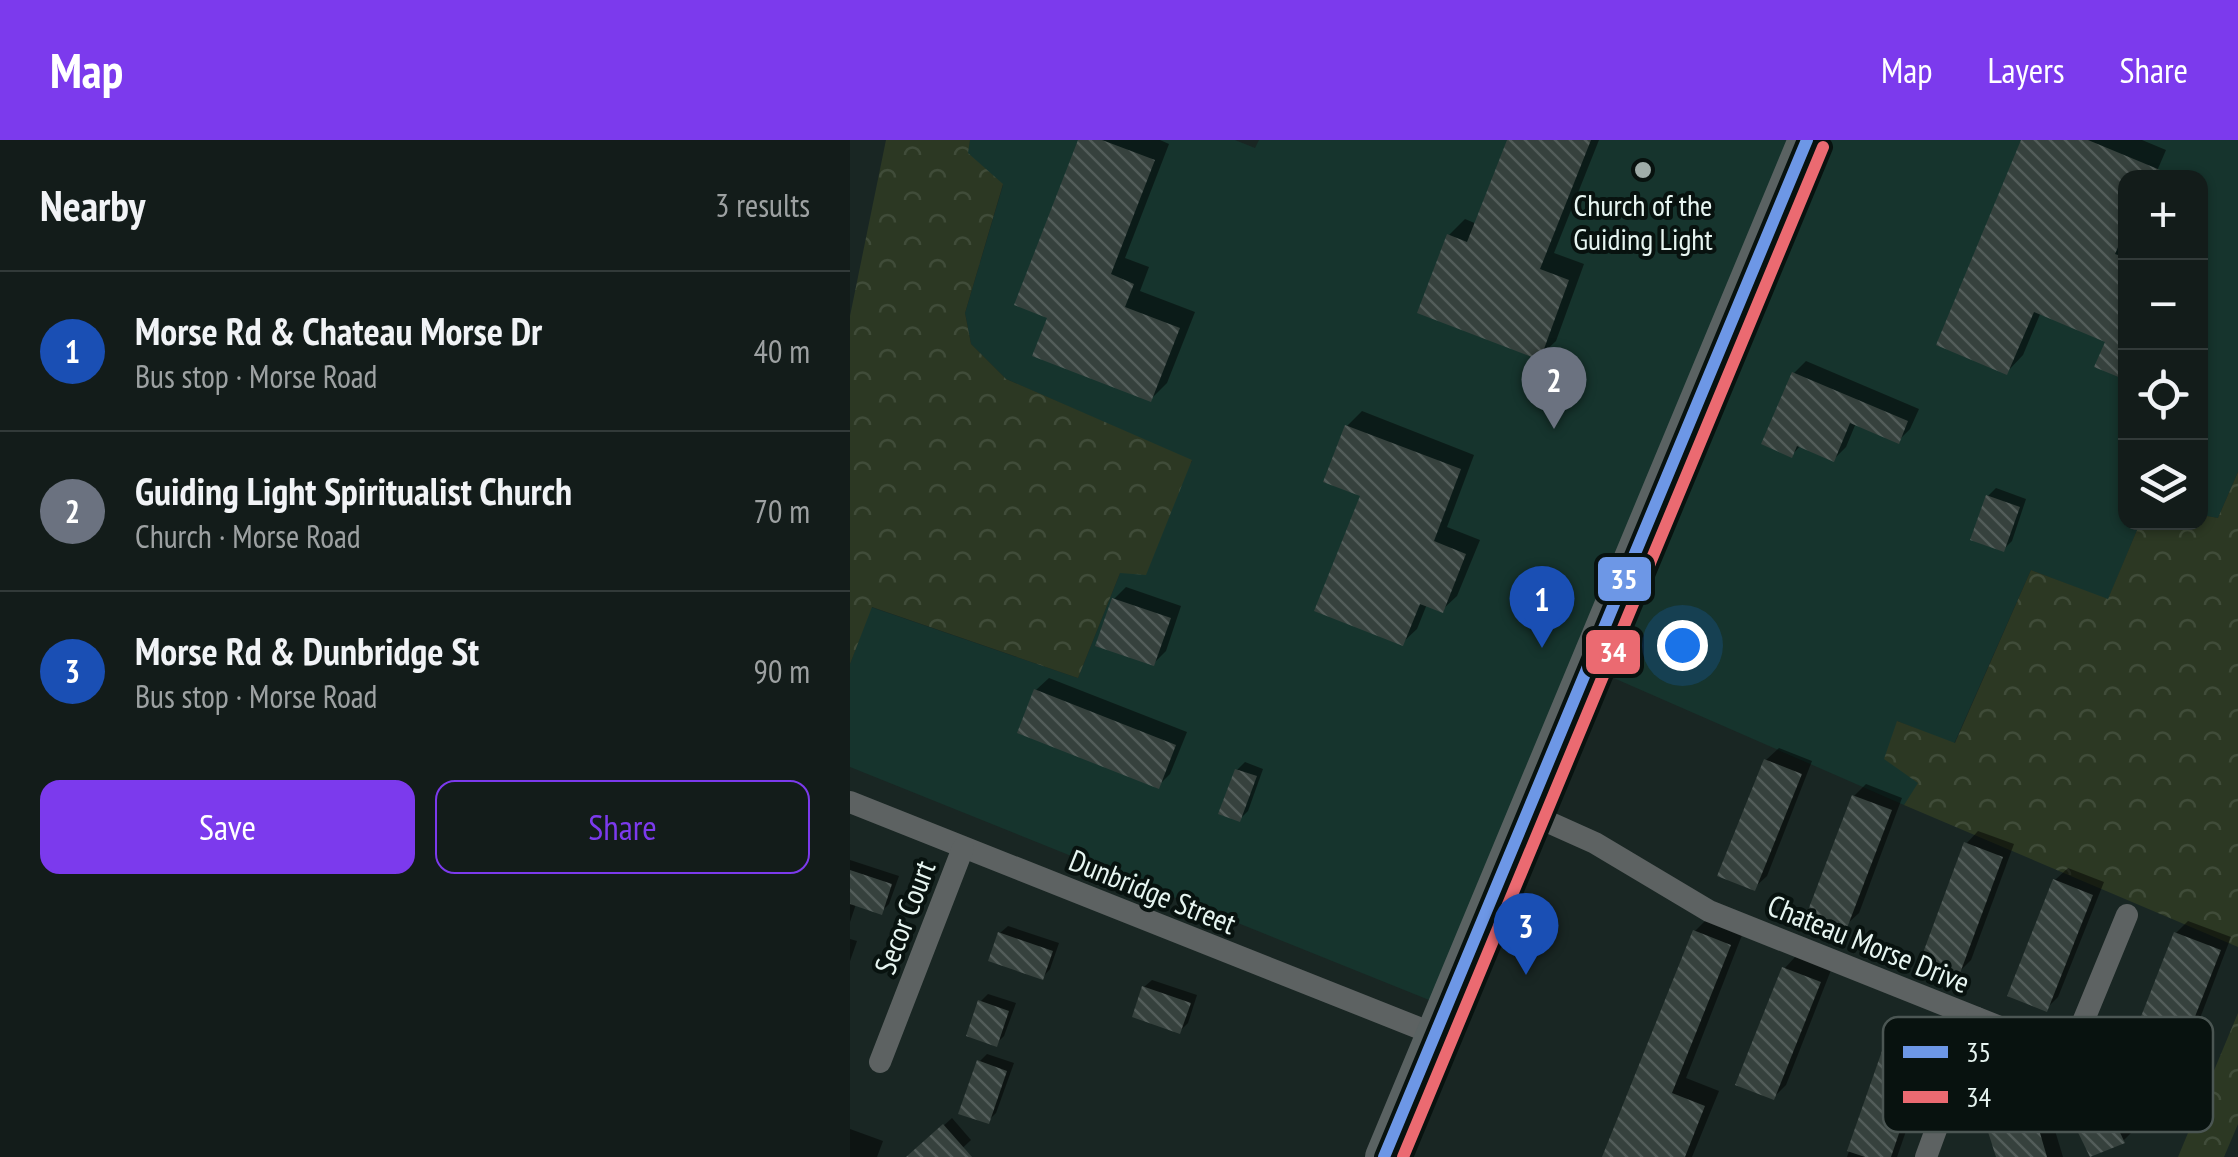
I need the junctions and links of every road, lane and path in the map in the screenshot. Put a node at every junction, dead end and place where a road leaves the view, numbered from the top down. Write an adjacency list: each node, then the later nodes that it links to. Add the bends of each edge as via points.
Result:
1 (1807, 140): 3 (main road)
2 (850, 802): 4 (street, Dunbridge Street)
3 (1526, 812): 6 (street, Chateau Morse Drive, via 1595,843 1709,912); 8 (main road)
4 (963, 848): 8 (street, Dunbridge Street); 9 (street, Secor Court)
5 (2126, 915): 7 (street, Chateau Morse Drive)
6 (1974, 1017)
7 (2085, 1017)
8 (1434, 1034): 11 (main road)
9 (880, 1062)
10 (1935, 1132): 12 (street)
11 (1384, 1157)
12 (1926, 1157)

